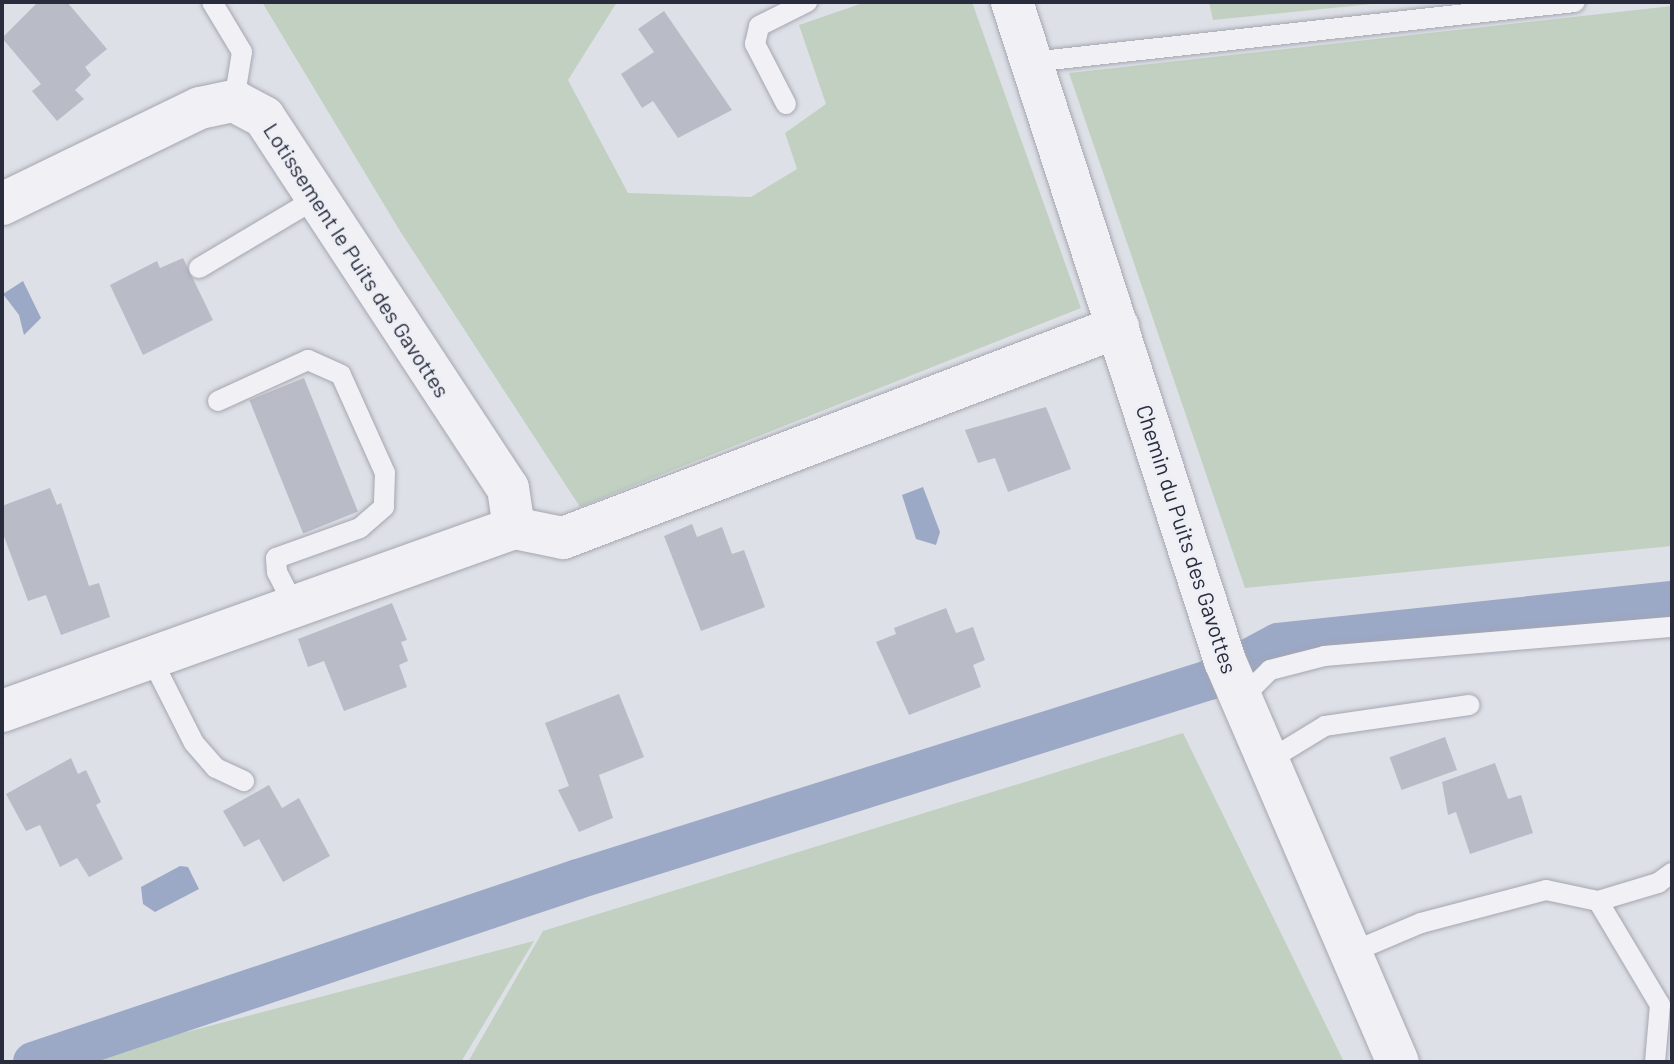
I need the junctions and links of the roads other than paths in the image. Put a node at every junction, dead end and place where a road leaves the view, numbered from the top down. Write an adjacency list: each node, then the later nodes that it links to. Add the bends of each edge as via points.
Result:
1 (212, 2): 6 (lane, via 242,52)
2 (807, 2): 7 (lane, via 759,26 755,44)
3 (1012, 2): 5 (street, Chemin du Puits des Gavottes)
4 (1575, 2): 5 (lane)
5 (1032, 62): 11 (street, Chemin du Puits des Gavottes)
6 (234, 101): 8 (street, Lotissement le Puits des Gavottes, via 264,117); 9 (street, via 200,108)
7 (786, 104)
8 (317, 198): 10 (lane); 13 (street, Lotissement le Puits des Gavottes, via 508,488)
9 (2, 204)
10 (199, 268)
11 (1118, 327): 13 (street, via 563,538); 17 (street, Chemin du Puits des Gavottes)
12 (218, 401): 14 (lane, via 308,360 341,375 385,473 384,507 360,528 276,558)
13 (514, 528): 14 (street)
14 (294, 606): 16 (street)
15 (1672, 627): 17 (lane, via 1325,656 1270,670)
16 (151, 658): 19 (street); 21 (lane, via 194,743 216,768)
17 (1241, 699): 20 (street, Chemin du Puits des Gavottes)
18 (1469, 705): 20 (lane, via 1325,726)
19 (2, 711)
20 (1266, 762): 24 (street, Chemin du Puits des Gavottes)
21 (244, 781)
22 (1672, 873): 23 (lane, via 1658,883)
23 (1598, 901): 24 (lane, via 1546,890 1421,923); 26 (lane, via 1660,1005)
24 (1350, 953): 25 (street, Chemin du Puits des Gavottes)
25 (1398, 1062)
26 (1655, 1062)

